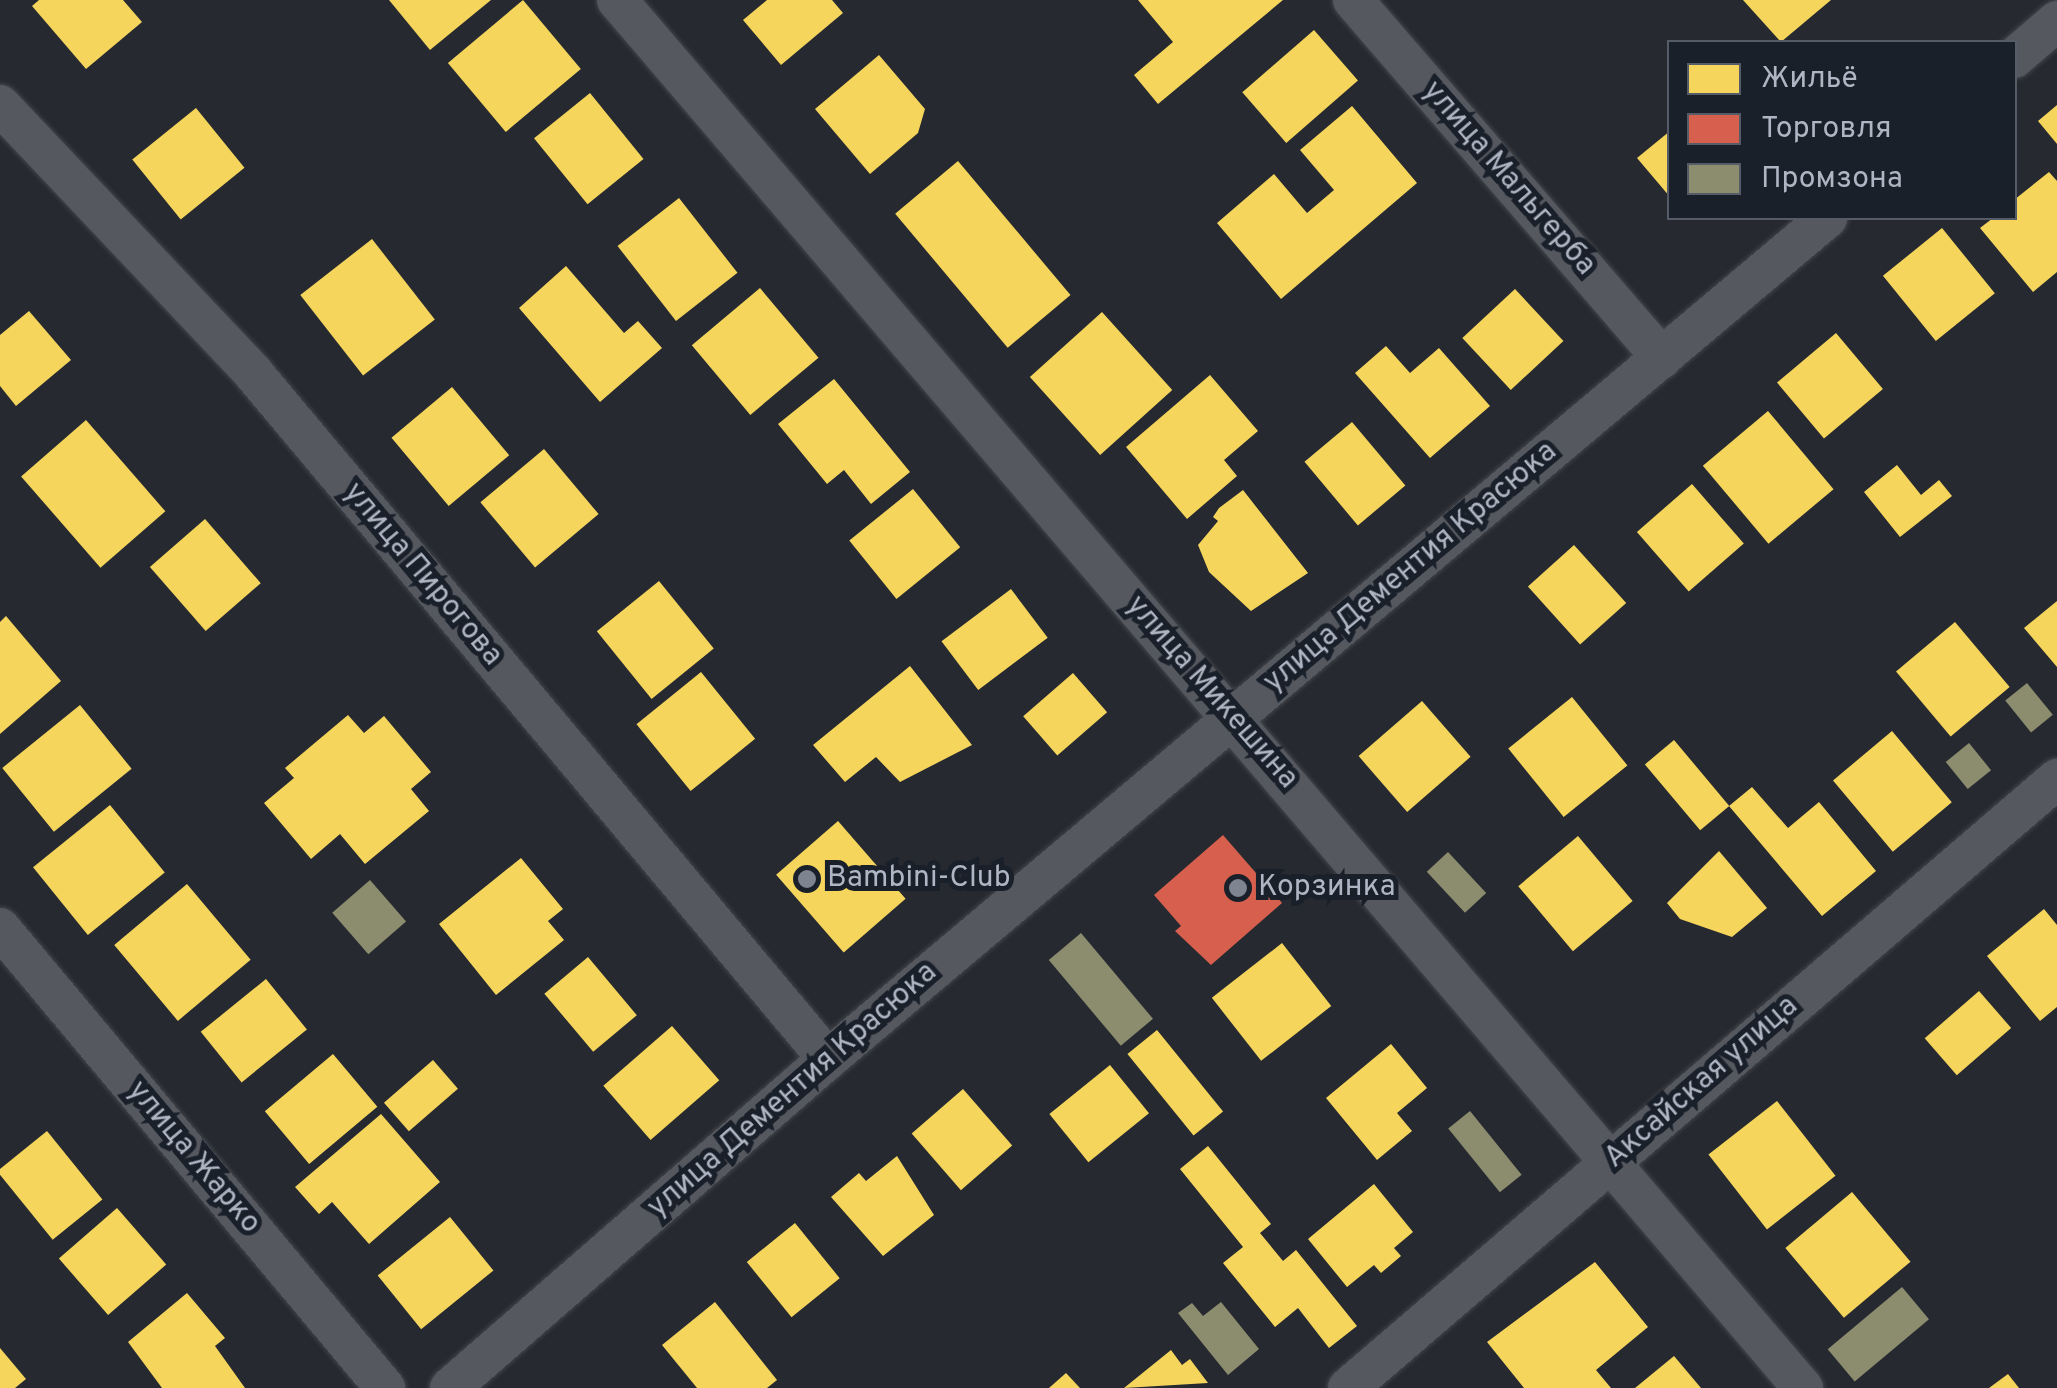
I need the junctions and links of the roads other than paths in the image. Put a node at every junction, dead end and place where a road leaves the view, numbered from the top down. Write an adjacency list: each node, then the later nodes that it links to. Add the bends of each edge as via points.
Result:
1 (617, 0): 8 (street, улица Микешина)
2 (1353, 0): 7 (street, улица Мальгерба)
3 (2057, 21): 4 (street)
4 (2017, 55)
5 (0, 104): 11 (street, улица Пирогова, via 254,374)
6 (1825, 220): 7 (street, улица Дементия Красюка)
7 (1662, 358): 8 (street, улица Дементия Красюка)
8 (1233, 717): 11 (street, улица Дементия Красюка); 12 (street, улица Микешина)
9 (2057, 779): 12 (street, Аксайская улица)
10 (0, 928): 13 (street, улица Жарко)
11 (828, 1060): 14 (street, улица Дементия Красюка)
12 (1610, 1162): 15 (street, Аксайская улица); 16 (street, улица Микешина)
13 (385, 1388)
14 (450, 1388)
15 (1348, 1388)
16 (1802, 1388)

